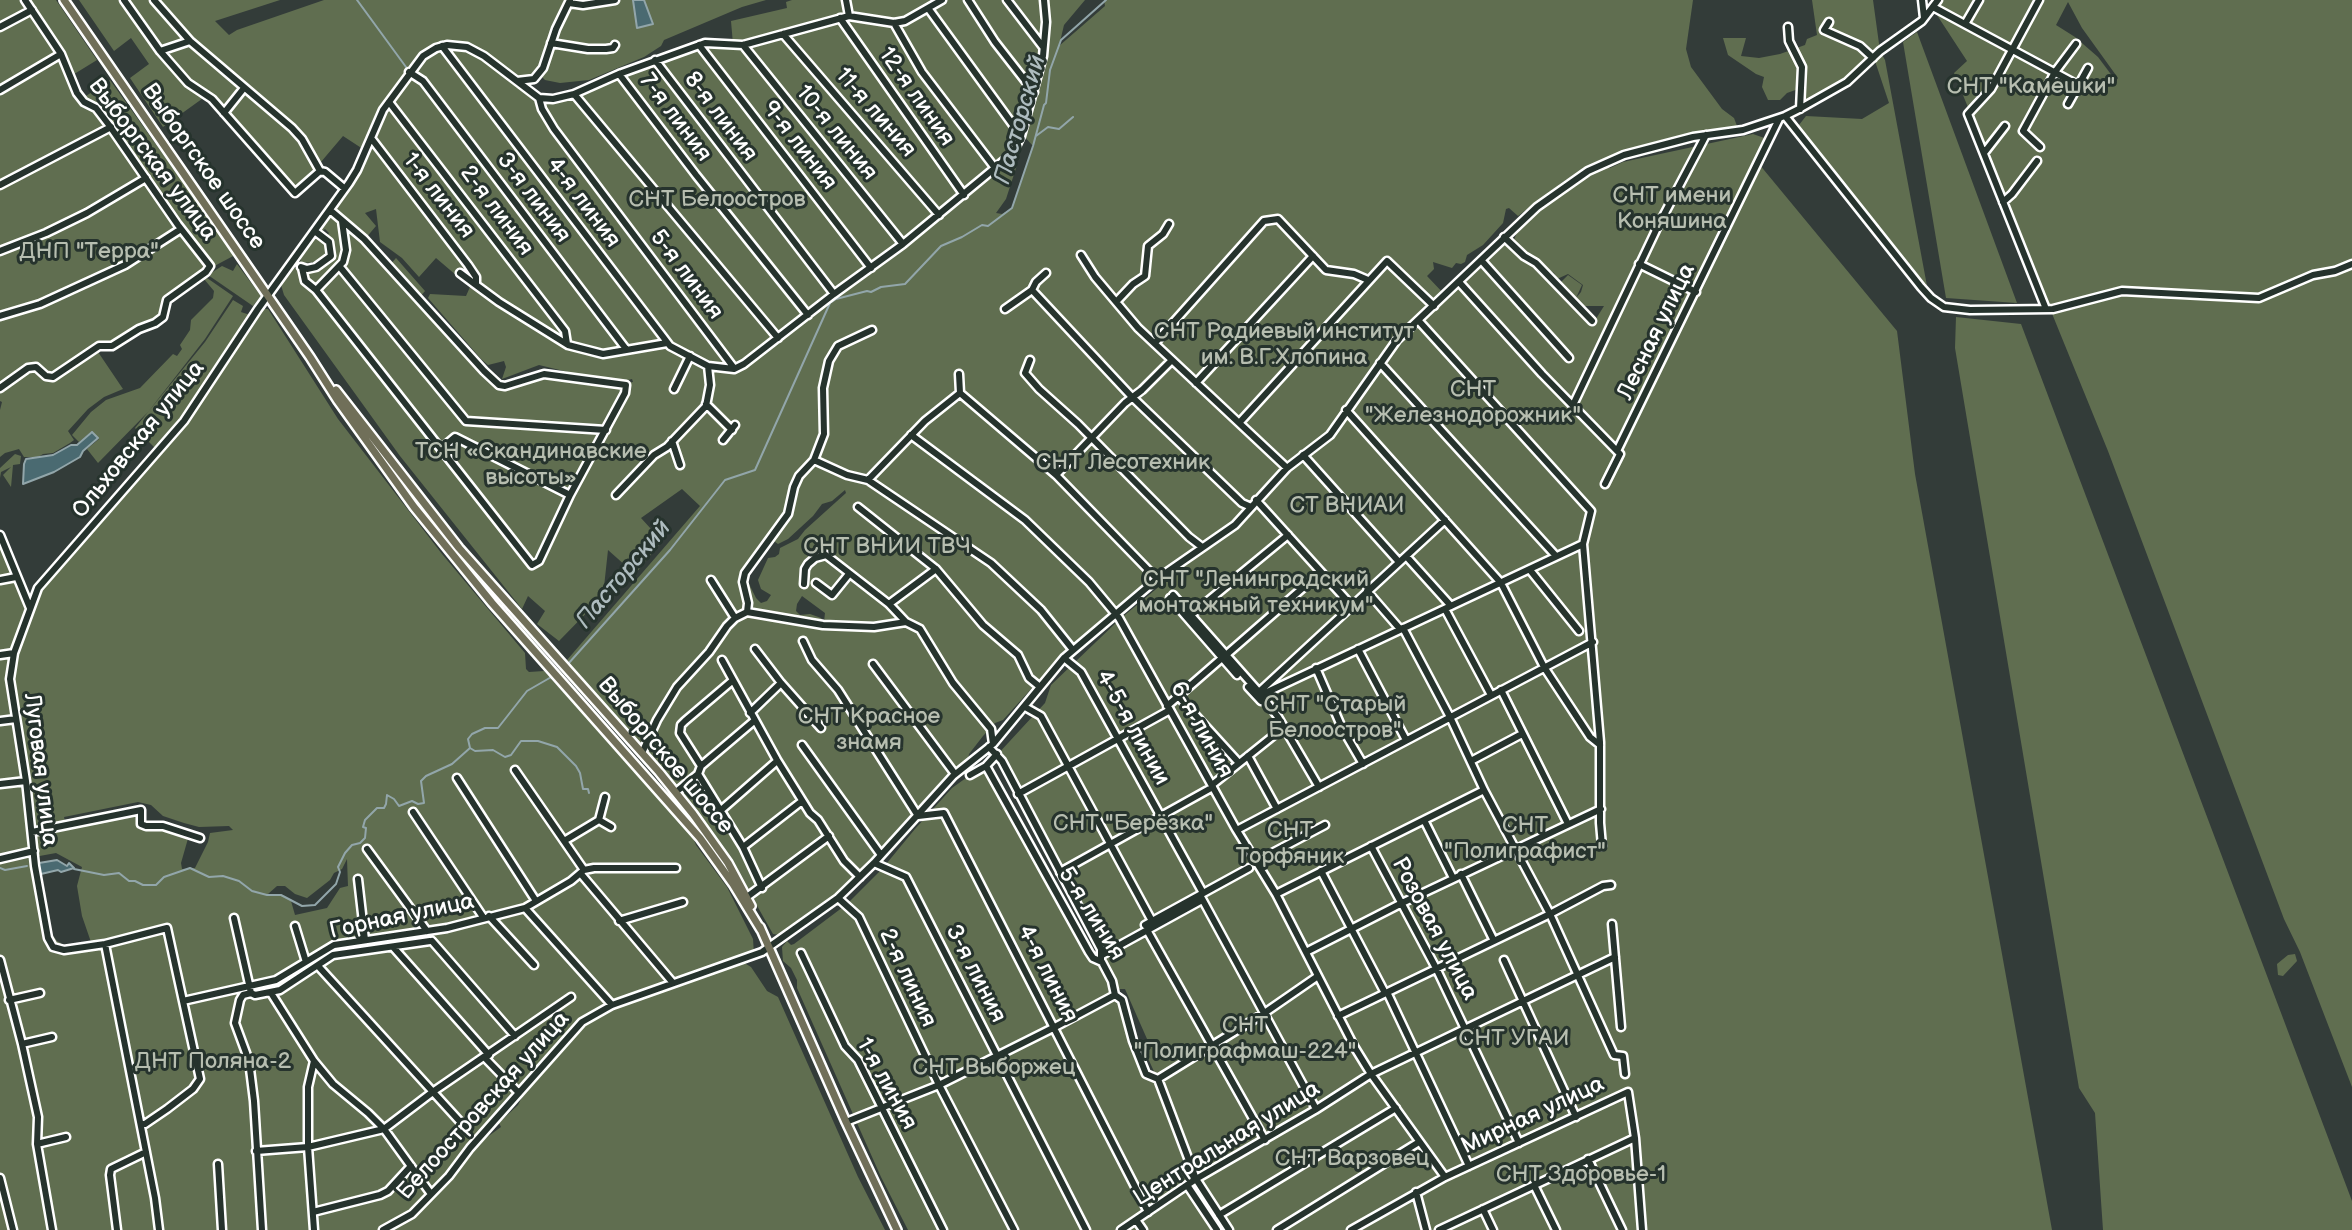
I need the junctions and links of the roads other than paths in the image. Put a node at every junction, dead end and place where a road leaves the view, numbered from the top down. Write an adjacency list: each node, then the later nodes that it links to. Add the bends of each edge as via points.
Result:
1 (25, 0): 18 (street, Выборгская улица)
2 (64, 0): 99 (main road, Выборгское шоссе)
3 (124, 0): 37 (street)
4 (154, 0): 28 (street)
5 (615, 0): 15 (street, via 581,5)
6 (846, 0): 19 (street)
7 (942, 0): 17 (street)
8 (968, 0): 49 (street)
9 (1007, 0): 35 (street)
10 (1044, 0): 35 (street)
11 (1922, 0): 21 (street)
12 (1938, 0): 16 (street, Белоостровская улица)
13 (1979, 0): 24 (street)
14 (2039, 0): 36 (street)
15 (570, 1): 29 (street)
16 (1933, 7): 21 (street, Белоостровская улица); 24 (street)
17 (928, 8): 23 (street); 60 (street)
18 (32, 10): 25 (street); 38 (street, Выборгская улица)
19 (849, 16): 20 (street); 23 (street)
20 (840, 18): 27 (street); 70 (street, 12-я линия)
21 (1924, 18): 39 (street, Белоостровская улица)
22 (1829, 22): 39 (street, via 1824,30 1860,46)
23 (894, 23): 65 (street, via 922,72)
24 (1965, 24): 36 (street)
25 (0, 27)
26 (1788, 27): 54 (street, via 1789,41 1802,67)
27 (783, 34): 30 (street); 73 (street, 11-я линия)
28 (190, 41): 37 (street); 47 (street)
29 (551, 43): 32 (street, via 588,49); 45 (street, via 536,78)
30 (743, 44): 33 (street); 79 (street, 10-я линия)
31 (2076, 44): 43 (street)
32 (615, 45)
33 (699, 45): 40 (street); 89 (street, 9-я линия)
34 (442, 47): 42 (street, Ольховская улица, via 423,55); 45 (street, via 471,49); 110 (street, 4-я линия)
35 (1043, 47): 49 (street)
36 (2012, 50): 43 (street); 63 (street, via 1991,89 1968,114)
37 (160, 51): 55 (street, via 188,83)
38 (61, 54): 48 (street); 57 (street, Выборгская улица, via 77,93)
39 (1872, 58): 54 (street, Белоостровская улица, via 1838,89)
40 (654, 60): 44 (street); 98 (street, 8-я линия)
41 (2088, 68): 46 (street)
42 (410, 72): 52 (street, Ольховская улица); 113 (street, 3-я линия, via 423,81)
43 (2054, 72): 46 (street); 62 (street, via 2023,131)
44 (619, 74): 50 (street); 104 (street, 7-я линия)
45 (517, 81): 51 (street)
46 (2078, 85): 53 (street)
47 (244, 88): 55 (street); 66 (street, via 292,128)
48 (0, 90)
49 (1034, 92): 60 (street)
50 (574, 94): 51 (street); 109 (street)
51 (538, 98): 121 (street, 5-я линия, via 554,129)
52 (389, 102): 61 (street, Ольховская улица); 112 (street, 2-я линия, via 565,331)
53 (2068, 104)
54 (1800, 109): 56 (street, Белоостровская улица)
55 (224, 113): 66 (street, via 295,193)
56 (1782, 117): 59 (street, Белоостровская улица, via 1743,130); 97 (street, Лесная улица); 103 (street, via 1937,304 1970,310)
57 (111, 127): 67 (street, Выборгская улица); 68 (street)
58 (2005, 127): 63 (street)
59 (1706, 135): 78 (street, Белоостровская улица, via 1644,148 1604,163 1565,185); 85 (street)
60 (1021, 136): 65 (street, via 1013,153)
61 (371, 138): 69 (street, Ольховская улица); 94 (street, 1-я линия, via 476,277)
62 (2039, 147)
63 (1983, 153): 71 (street)
64 (2037, 161): 71 (street)
65 (995, 168): 70 (street)
66 (320, 171): 69 (street)
67 (146, 178): 76 (street, Выборгская улица); 80 (street, via 87,213)
68 (0, 185)
69 (344, 188): 72 (street, Ольховская улица)
70 (964, 195): 73 (street)
71 (2003, 202): 103 (street)
72 (330, 210): 74 (street); 77 (street, Ольховская улица)
73 (939, 215): 79 (street)
74 (342, 221): 87 (street, via 346,250); 132 (street, via 499,385 544,374 623,383 626,388)
75 (1170, 224): 100 (street, via 1147,246 1145,276)
76 (181, 229): 105 (street, via 125,265 40,304); 124 (street, Выборгская улица, via 209,268 167,300 163,317 112,346 99,345 52,377 29,368)
77 (316, 232): 84 (street, Ольховская улица); 88 (street, via 329,242 331,256 321,265)
78 (1504, 237): 83 (street, Белоостровская улица); 107 (street, via 1536,262)
79 (903, 244): 89 (street)
80 (0, 251)
81 (1081, 255): 100 (street)
82 (1313, 256): 92 (street, via 1326,270); 111 (street, via 1278,219 1264,221); 123 (street)
83 (1481, 260): 93 (street, Белоостровская улица); 116 (street)
84 (294, 261): 88 (street); 99 (street, Ольховская улица)
85 (1639, 264): 97 (street); 129 (street)
86 (2352, 264): 103 (street, via 2259,298 2122,291)
87 (340, 267): 95 (street); 132 (street, via 466,421)
88 (302, 268): 95 (street, via 305,281)
89 (871, 268): 98 (street)
90 (460, 273): 94 (street)
91 (1046, 273): 96 (street)
92 (1368, 280): 101 (street, via 1390,262); 131 (street)
93 (1459, 282): 101 (street, Белоостровская улица); 129 (street)
94 (476, 285): 112 (street)
95 (316, 290): 137 (street)
96 (1032, 290): 102 (street); 127 (street)
97 (1696, 292): 138 (street, Лесная улица)
98 (834, 294): 104 (street)
99 (267, 296): 114 (main road, Выборгское шоссе); 175 (street, Ольховская улица, via 184,421 38,588)
100 (1116, 302): 111 (street)
101 (1434, 306): 106 (street, Белоостровская улица)
102 (1004, 309)
103 (2046, 309)
104 (808, 315): 109 (street)
105 (0, 316)
106 (1418, 320): 119 (street, Белоостровская улица); 154 (street, via 1591,511)
107 (1592, 321)
108 (872, 330): 140 (street, via 838,346 829,361 823,388 824,434)
109 (778, 338): 121 (street)
110 (667, 343): 113 (street); 115 (street, 4-я линия)
111 (1154, 343): 118 (street)
112 (568, 345): 113 (street, via 603,354)
113 (625, 349)
114 (310, 356): 221 (main road, Выборгское шоссе, via 459,548); 302 (main road, Выборгское шоссе, via 358,431 450,554 701,838)
115 (690, 356): 120 (street, 4-я линия); 125 (street)
116 (1569, 358)
117 (1030, 360): 134 (street, via 1025,373)
118 (1172, 360): 123 (street); 127 (street)
119 (1380, 363): 130 (street, Белоостровская улица); 158 (street)
120 (708, 366): 121 (street); 128 (street)
121 (734, 369)
122 (959, 374): 126 (street)
123 (1196, 383): 131 (street)
124 (0, 388)
125 (674, 388)
126 (960, 393): 133 (street); 143 (street)
127 (1133, 397): 134 (street); 150 (street)
128 (706, 404): 135 (street, via 733,428); 136 (street)
129 (1573, 405): 138 (street)
130 (1346, 410): 139 (street, Белоостровская улица, via 1330,435); 151 (street)
131 (1240, 422): 142 (street)
132 (606, 430): 146 (street)
133 (911, 435): 144 (street); 177 (street, 6-я линия, via 1025,520)
134 (1091, 438): 143 (street); 156 (street)
135 (723, 440)
136 (673, 441): 141 (street); 147 (street)
137 (442, 447): 146 (street, via 455,438); 146 (street, via 532,565 539,561)
138 (1617, 451): 145 (street, Лесная улица, via 1620,454)
139 (1303, 455): 142 (street, Белоостровская улица); 159 (street)
140 (814, 460): 144 (street); 176 (street, via 796,482 785,519 745,573)
141 (680, 464)
142 (1287, 468): 148 (street, Белоостровская улица)
143 (1055, 475): 165 (street)
144 (868, 480): 187 (street, via 992,563 1059,629)
145 (1605, 484)
146 (570, 495)
147 (616, 495)
148 (1256, 500): 150 (street, Белоостровская улица); 153 (street)
149 (858, 507): 160 (street)
150 (1251, 507): 156 (street, Белоостровская улица, via 1235,525)
151 (1445, 520): 157 (street); 169 (street)
152 (0, 535): 155 (street)
153 (1288, 535): 162 (street); 178 (street)
154 (1583, 544): 158 (street); 184 (street)
155 (2, 545): 164 (street)
156 (1202, 547): 165 (street, Белоостровская улица)
157 (1406, 556): 159 (street); 174 (street)
158 (1556, 556): 161 (street)
159 (1399, 562): 171 (street)
160 (936, 569): 172 (street); 199 (street, via 983,625 1018,655 1029,678)
161 (1530, 570): 169 (street); 182 (street)
162 (1321, 572): 173 (street); 190 (street)
163 (849, 574): 168 (street, via 832,595); 170 (street, via 822,555 805,569); 172 (street)
164 (16, 577): 166 (street); 175 (street)
165 (1157, 579): 177 (street, Белоостровская улица)
166 (0, 580)
167 (711, 580): 179 (street)
168 (816, 583)
169 (1501, 583): 174 (street); 194 (street)
170 (804, 584)
171 (1367, 591): 173 (street); 181 (street)
172 (890, 604): 180 (street)
173 (1351, 605): 202 (street)
174 (1448, 607): 181 (street); 203 (street)
175 (30, 608): 188 (street, Луговая улица)
176 (747, 612): 179 (street); 180 (street, via 823,625 874,626)
177 (1116, 614): 187 (street, Белоостровская улица); 206 (street, 6-я линия)
178 (1191, 614): 190 (street); 190 (street, via 1172,597)
179 (734, 618): 221 (street, via 671,695)
180 (901, 620): 220 (street, via 927,638 953,683 991,729)
181 (1402, 629): 186 (street); 209 (street)
182 (1579, 631)
183 (803, 641): 251 (street)
184 (1593, 642): 194 (street); 219 (street)
185 (755, 649): 198 (street)
186 (1358, 649): 195 (street); 217 (street)
187 (1073, 650): 191 (street, Белоостровская улица)
188 (14, 653): 189 (street); 210 (street, Луговая улица, via 10,679)
189 (0, 655)
190 (1224, 656): 196 (street); 202 (street); 204 (street)
191 (1064, 658): 199 (street, Белоостровская улица); 216 (street, 4-5-я линии, via 1081,672)
192 (722, 660): 197 (street)
193 (873, 664): 233 (street)
194 (1544, 667): 201 (street); 219 (street)
195 (1316, 668): 202 (street); 227 (street)
196 (1237, 675)
197 (732, 681): 208 (street); 228 (street, via 681,725 685,742)
198 (781, 683): 208 (street); 213 (street)
199 (1040, 687): 205 (street, Белоостровская улица)
200 (1248, 687): 202 (street)
201 (1501, 690): 203 (street); 215 (street)
202 (1259, 694): 207 (street); 214 (street)
203 (1491, 695): 209 (street)
204 (1178, 696): 206 (street); 226 (street)
205 (1025, 707): 220 (street, Белоостровская улица); 230 (street, via 1041,716)
206 (1169, 708): 216 (street); 238 (street, 6-я линия)
207 (1269, 709)
208 (750, 713): 212 (street)
209 (1450, 717): 217 (street); 225 (street)
210 (16, 719): 211 (street); 236 (street, Луговая улица)
211 (0, 721)
212 (754, 721): 224 (street); 228 (street)
213 (821, 728)
214 (1283, 728): 223 (street); 239 (street)
215 (1522, 734): 225 (street); 255 (street)
216 (1118, 739): 230 (street); 252 (street, 4-5-я линии)
217 (1406, 740): 227 (street)
218 (802, 745): 270 (street)
219 (1600, 745): 247 (street)
220 (991, 746): 222 (street); 233 (street, Белоостровская улица)
221 (642, 753): 241 (main road, Выборгское шоссе)
222 (996, 754): 229 (street); 242 (street)
223 (1248, 757): 226 (street); 246 (street)
224 (778, 761): 245 (street); 248 (street)
225 (1471, 761): 240 (street)
226 (1239, 763): 238 (street)
227 (1363, 764): 239 (street)
228 (701, 766): 232 (street)
229 (986, 766): 234 (street); 311 (street, 5-я линия, via 1089,952 1093,958)
230 (1068, 766): 242 (street); 263 (street)
231 (515, 770): 262 (street)
232 (698, 774): 241 (street); 248 (street)
233 (955, 774): 244 (street, Белоостровская улица)
234 (970, 775)
235 (457, 778): 289 (street)
236 (26, 781): 237 (street); 259 (street, Луговая улица)
237 (0, 784)
238 (1212, 786): 252 (street); 258 (street, 6-я линия)
239 (1319, 787): 246 (street)
240 (1484, 790): 254 (street); 268 (street)
241 (676, 792): 287 (main road, Выборгское шоссе)
242 (1018, 794): 278 (street)
243 (605, 797): 253 (street)
244 (932, 800): 249 (street, 4-я линия); 251 (street, Белоостровская улица)
245 (802, 801): 260 (street); 264 (street)
246 (1277, 809): 258 (street)
247 (1601, 809): 255 (street); 266 (street)
248 (720, 811): 264 (street)
249 (942, 812): 251 (street); 334 (street, 4-я линия)
250 (413, 813): 294 (street)
251 (918, 816): 270 (street, Белоостровская улица)
252 (1161, 816): 263 (street); 286 (street, 4-5-я линии)
253 (599, 820): 257 (street); 262 (street)
254 (1424, 820): 265 (street); 281 (street)
255 (1568, 824): 268 (street)
256 (1325, 825): 273 (street)
257 (611, 827)
258 (1237, 830): 273 (street, 6-я линия)
259 (32, 832): 261 (street, via 141,810 141,824); 269 (street, Луговая улица)
260 (830, 836): 280 (street); 284 (street)
261 (200, 838)
262 (564, 841): 277 (street)
263 (1111, 844): 278 (street); 297 (street)
264 (743, 846): 284 (street)
265 (1371, 846): 276 (street); 291 (street, Розовая улица)
266 (1602, 846)
267 (367, 849): 303 (street)
268 (1515, 849): 279 (street); 293 (street)
269 (34, 851): 271 (street); 306 (street, Луговая улица, via 48,938 57,950)
270 (881, 855): 272 (street, Белоостровская улица)
271 (0, 859)
272 (874, 863): 280 (street, Белоостровская улица); 342 (street, 3-я линия, via 906,877)
273 (1256, 863): 285 (street)
274 (676, 868): 277 (street)
275 (1249, 868): 286 (street)
276 (1321, 871): 285 (street); 301 (street)
277 (582, 872): 289 (street, Горная улица); 296 (street)
278 (1060, 872): 311 (street)
279 (1461, 874): 281 (street); 305 (street)
280 (860, 877): 288 (street, Белоостровская улица)
281 (1453, 878): 291 (street)
282 (358, 879): 304 (street)
283 (1611, 885): 293 (street)
284 (762, 888): 287 (street)
285 (1276, 894): 309 (street)
286 (1202, 896): 297 (street); 300 (street); 332 (street)
287 (747, 897): 302 (main road, Выборгское шоссе)
288 (838, 898): 308 (street, Белоостровская улица); 348 (street, 2-я линия, via 859,917)
289 (536, 901): 292 (street, Горная улица)
290 (683, 902): 296 (street)
291 (1402, 903): 301 (street); 318 (street, Розовая улица)
292 (525, 908): 294 (street, Горная улица); 331 (street)
293 (1550, 914): 305 (street); 319 (street)
294 (486, 917): 303 (street, Горная улица); 316 (street)
295 (234, 918): 322 (street)
296 (619, 921): 321 (street)
297 (1152, 921): 300 (street)
298 (1612, 924): 312 (street)
299 (295, 926): 315 (street)
300 (1146, 928): 311 (street); 340 (street)
301 (1352, 929): 309 (street); 325 (street)
302 (761, 930): 308 (main road, Выборгское шоссе)
303 (426, 931): 304 (street, Горная улица)
304 (365, 940): 315 (street, Горная улица, via 334,945)
305 (1494, 941): 318 (street)
306 (105, 944): 330 (street, via 167,928); 356 (street)
307 (393, 947): 317 (street, via 333,956); 337 (street, via 431,941); 343 (street)
308 (769, 948): 321 (street, Белоостровская улица); 355 (main road, Выборгское шоссе)
309 (1306, 952): 320 (street)
310 (801, 953): 351 (street, 1-я линия, via 845,1046 858,1060)
311 (1101, 955): 326 (street, 5-я линия)
312 (1615, 957): 319 (street, Центральная улица); 336 (street)
313 (0, 960): 328 (street)
314 (1504, 960): 329 (street)
315 (306, 962): 322 (street, Горная улица)
316 (534, 965)
317 (319, 967): 324 (street); 349 (street)
318 (1437, 970): 325 (street); 335 (street, Розовая улица)
319 (1577, 975): 329 (street, Центральная улица); 346 (street, via 1614,1055 1623,1056)
320 (1318, 976): 332 (street); 333 (street)
321 (673, 983): 331 (street, Белоостровская улица)
322 (250, 990): 324 (street); 330 (street, Горная улица); 366 (street, via 240,1000 235,1023 249,1061)
323 (40, 993): 328 (street)
324 (271, 993): 344 (street)
325 (1386, 993): 333 (street); 341 (street)
326 (1115, 995): 334 (street); 347 (street, 5-я линия, via 1122,1000 1146,1073)
327 (571, 997): 337 (street)
328 (9, 1000): 339 (street)
329 (1523, 1000): 335 (street, Центральная улица); 354 (street)
330 (183, 1001): 356 (street, via 200,1079 167,1109)
331 (612, 1005): 350 (street, Белоостровская улица, via 575,1028)
332 (1263, 1014): 340 (street); 353 (street)
333 (1339, 1016): 345 (street)
334 (1055, 1027): 342 (street); 381 (street, 4-я линия)
335 (1466, 1027): 341 (street, Центральная улица); 363 (street, Розовая улица)
336 (1621, 1027)
337 (515, 1036): 343 (street)
338 (52, 1037): 339 (street)
339 (22, 1044): 364 (street, via 38,1117)
340 (1213, 1045): 347 (street); 361 (street)
341 (1416, 1051): 345 (street, Центральная улица); 371 (street)
342 (998, 1055): 348 (street); 396 (street, 3-я линия)
343 (487, 1056): 349 (street); 350 (street)
344 (314, 1061): 358 (street); 365 (street, via 308,1087)
345 (1371, 1074): 352 (street); 353 (street, Центральная улица)
346 (1625, 1074)
347 (1157, 1079): 374 (street)
348 (939, 1085): 351 (street); 395 (street, 2-я линия)
349 (434, 1091): 357 (street); 358 (street)
350 (519, 1093): 378 (street, Белоостровская улица)
351 (881, 1108): 355 (street); 394 (street, 1-я линия)
352 (1396, 1108): 362 (street); 382 (street)
353 (1317, 1109): 361 (street, Центральная улица)
354 (1576, 1117): 360 (street, Мирная улица, via 1628,1092); 363 (street, Мирная улица)
355 (846, 1122): 393 (main road)
356 (141, 1124): 367 (street)
357 (464, 1126)
358 (384, 1129): 365 (street); 370 (street)
359 (66, 1137): 364 (street)
360 (1634, 1138): 368 (street); 409 (street)
361 (1265, 1139): 374 (street, Центральная улица)
362 (1419, 1142): 372 (street); 401 (street)
363 (1519, 1143): 371 (street, Мирная улица)
364 (37, 1144): 386 (street)
365 (308, 1147): 366 (street); 380 (street)
366 (256, 1151): 390 (street)
367 (146, 1152): 387 (street, via 111,1170); 388 (street)
368 (1588, 1159): 376 (street); 408 (street)
369 (218, 1164): 389 (street)
370 (411, 1166): 378 (street); 380 (street, via 380,1195)
371 (1469, 1166): 372 (street, Мирная улица)
372 (1445, 1177): 377 (street, Мирная улица)
373 (0, 1178): 385 (street)
374 (1196, 1179): 375 (street, Центральная улица); 382 (street)
375 (1187, 1185): 381 (street, Центральная улица); 399 (street)
376 (1534, 1185): 379 (street); 407 (street)
377 (1416, 1192): 384 (street, Мирная улица); 404 (street)
378 (431, 1194): 392 (street, Белоостровская улица, via 412,1214)
379 (1483, 1209): 405 (street); 406 (street)
380 (313, 1212): 391 (street)
381 (1148, 1212): 383 (street, Центральная улица)
382 (1219, 1215): 400 (street)
383 (1136, 1220): 397 (street, Центральная улица); 398 (street)
384 (1364, 1222): 402 (street, Мирная улица); 403 (street)
385 (13, 1230)
386 (52, 1230)
387 (117, 1230)
388 (159, 1230)
389 (222, 1230)
390 (262, 1230)
391 (314, 1230)
392 (383, 1230)
393 (897, 1230)
394 (943, 1230)
395 (1014, 1230)
396 (1086, 1230)
397 (1121, 1230)
398 (1143, 1230)
399 (1217, 1230)
400 (1229, 1230)
401 (1277, 1230)
402 (1351, 1230)
403 (1370, 1230)
404 (1426, 1230)
405 (1439, 1230)
406 (1493, 1230)
407 (1556, 1230)
408 (1622, 1230)
409 (1642, 1230)

